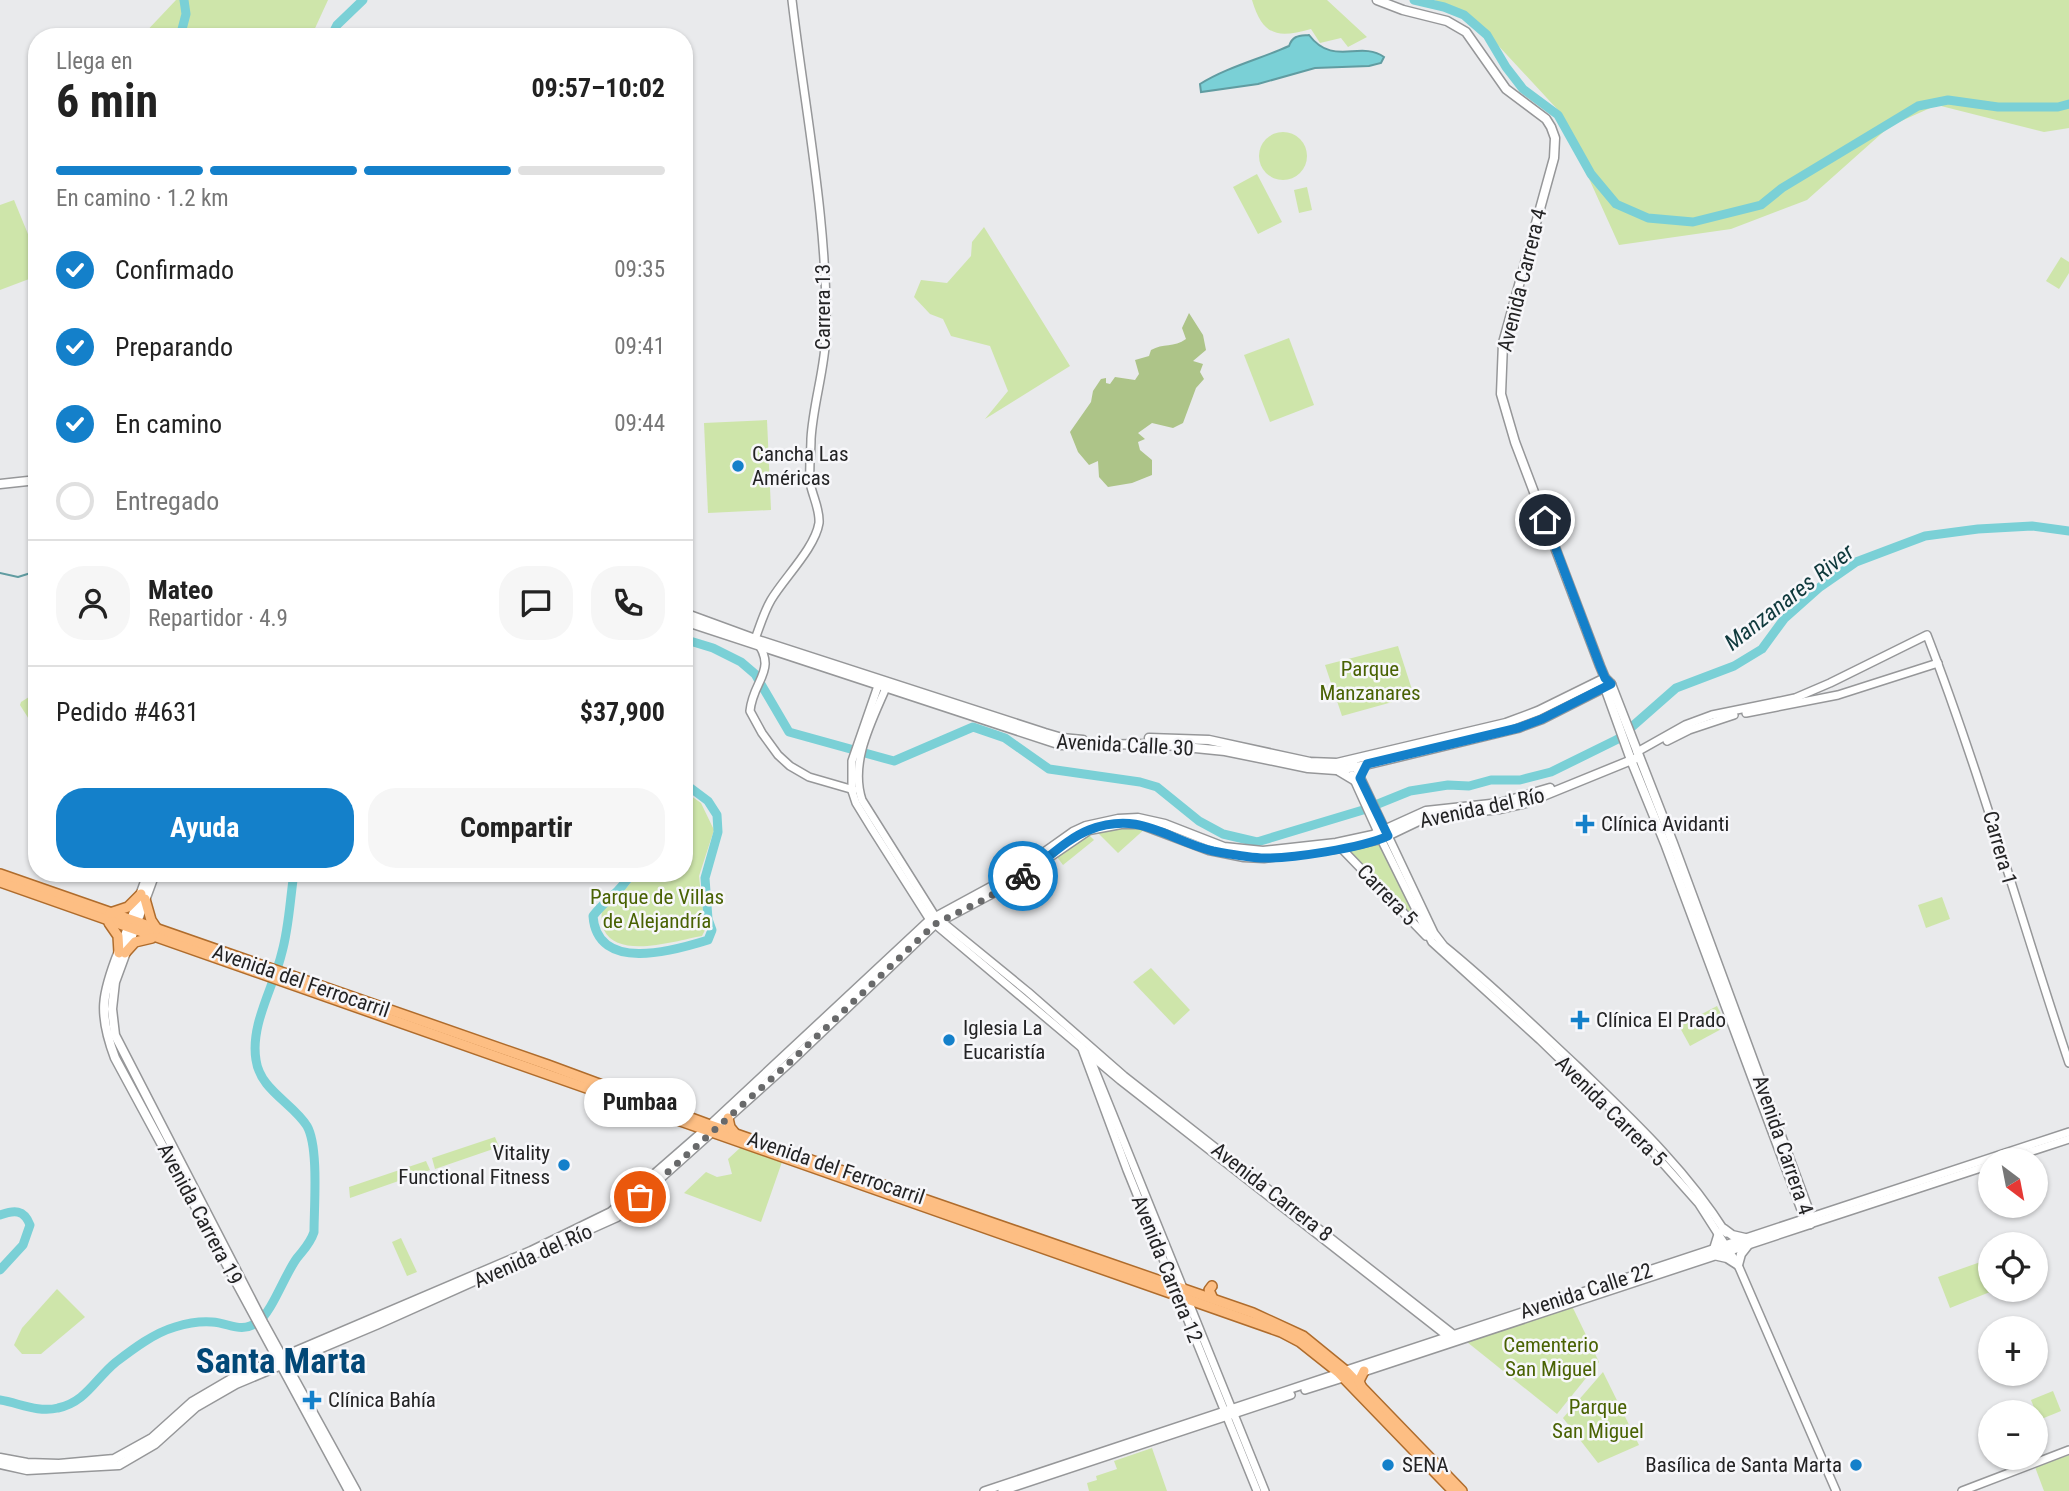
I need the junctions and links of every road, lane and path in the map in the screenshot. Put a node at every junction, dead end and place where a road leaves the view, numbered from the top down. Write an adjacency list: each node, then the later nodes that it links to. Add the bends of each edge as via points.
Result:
1 (792, 0): 8 (street, Carrera 13, via 824,272 826,336 812,414 810,475 819,524 807,552 770,603)
2 (1377, 0): 12 (main road, Avenida Carrera 4, via 1447,21 1466,32 1506,89 1546,119 1555,138 1554,158 1503,343 1502,394 1515,442)
3 (28, 478): 4 (main road)
4 (0, 481)
5 (693, 616): 8 (main road, Avenida Calle 30)
6 (693, 624): 9 (main road, Avenida Calle 30)
7 (1927, 635): 10 (street, Carrera 1); 16 (street, Avenida del Río, via 1819,688 1685,725)
8 (755, 639): 9 (street); 11 (main road, Avenida Calle 30)
9 (762, 648): 11 (main road, Avenida Calle 30); 21 (street, via 765,674 750,711 762,733 790,766 809,777)
10 (1938, 663): 16 (street, Avenida del Río, via 1838,695 1713,720); 37 (street, Carrera 1)
11 (883, 684): 17 (main road, Avenida Calle 30, via 1062,738 1209,740 1310,762); 19 (main road, Avenida Calle 30, via 1061,745 1216,749 1296,767); 21 (street, via 855,762)
12 (1606, 684): 13 (main road, Avenida Calle 30); 14 (main road, Avenida Carrera 4); 15 (main road, Avenida Carrera 4); 17 (main road, Avenida Calle 30, via 1506,723)
13 (1591, 694): 14 (main road); 18 (main road, Avenida Calle 30, via 1518,728)
14 (1607, 698): 15 (main road, Avenida Carrera 4)
15 (1615, 707): 16 (main road, Avenida Carrera 4)
16 (1634, 756): 22 (main road, Avenida del Río, via 1524,797 1426,811); 45 (main road, Avenida Carrera 4)
17 (1351, 764): 18 (main road, Avenida Calle 30); 19 (main road, Avenida Calle 30); 20 (street, Avenida Carrera 5)
18 (1367, 764): 20 (main road)
19 (1336, 770): 20 (main road)
20 (1357, 779): 22 (street, Avenida Carrera 5)
21 (855, 790): 30 (street, Avenida Carrera 8)
22 (1383, 835): 23 (main road, Avenida del Río); 30 (main road, Avenida del Río, via 1245,851 1152,821 1100,821 1073,832 1012,876); 33 (street, Avenida Carrera 5); 46 (street, Avenida Carrera 5, via 1444,946 1642,1129 1687,1177)
23 (1341, 848): 30 (main road, Avenida del Río, via 1244,857 1209,850 1150,826 1104,826 1077,836 1010,884); 33 (street, Carrera 5)
24 (0, 874): 29 (main road, Avenida del Ferrocarril)
25 (0, 882): 29 (main road, Avenida del Ferrocarril)
26 (146, 882): 28 (main road)
27 (150, 882): 28 (main road)
28 (143, 897): 29 (main road); 31 (main road, Avenida Carrera 19); 32 (main road)
29 (106, 916): 31 (main road, Avenida del Ferrocarril); 34 (main road)
30 (935, 920): 35 (street, Avenida Carrera 8); 38 (main road, Avenida del Río); 39 (main road, Avenida del Río)
31 (132, 925): 32 (main road, Avenida del Ferrocarril); 34 (main road, Avenida Carrera 19)
32 (157, 934): 34 (main road); 39 (main road, Avenida del Ferrocarril, via 548,1065)
33 (1432, 942): 46 (street, Avenida Carrera 5, via 1636,1133)
34 (122, 953): 58 (main road, Avenida Carrera 19, via 113,994 115,1035)
35 (1081, 1044): 36 (street, Avenida Carrera 12); 51 (street, Avenida Carrera 12); 56 (street, Avenida Carrera 8)
36 (1088, 1052): 53 (street, Avenida Carrera 12); 55 (street, Avenida Carrera 8)
37 (2069, 1063)
38 (728, 1118): 39 (main road, Avenida del Río); 41 (main road)
39 (711, 1129): 41 (main road, Avenida del Ferrocarril); 53 (main road, Avenida del Ferrocarril); 58 (main road, Avenida del Río, via 618,1207 589,1223)
40 (2069, 1132): 45 (street, Avenida Calle 22)
41 (735, 1133): 51 (main road, Avenida del Ferrocarril)
42 (2069, 1139): 43 (street)
43 (2042, 1148)
44 (1978, 1169): 45 (street, Avenida Calle 22)
45 (1809, 1220): 47 (main road, Avenida Calle 22)
46 (1721, 1231): 47 (main road); 48 (street, Avenida Carrera 5); 49 (main road)
47 (1748, 1241): 48 (main road, Avenida Calle 22); 50 (main road)
48 (1731, 1247): 49 (main road, Avenida Calle 22); 50 (street, Avenida Carrera 5)
49 (1714, 1253): 50 (main road); 56 (main road, Avenida Calle 22)
50 (1738, 1265): 74 (street, Avenida Carrera 5)
51 (1174, 1286): 53 (main road, Avenida del Ferrocarril)
52 (1212, 1286): 54 (main road)
53 (1183, 1296): 54 (main road, Avenida del Ferrocarril); 60 (main road, Avenida del Ferrocarril, via 1281,1332); 62 (street, Avenida Carrera 12)
54 (1213, 1299): 60 (main road, Avenida del Ferrocarril, via 1303,1336)
55 (1433, 1326): 56 (street, Avenida Carrera 8); 57 (street, via 1437,1334)
56 (1454, 1338): 57 (main road, Avenida Calle 22); 59 (main road, Avenida Calle 22)
57 (1433, 1342): 60 (main road, Avenida Calle 22)
58 (281, 1362): 64 (main road, Avenida del Río, via 214,1388 191,1402 152,1438 114,1459 27,1464); 65 (main road, Avenida del Río, via 197,1407 155,1444 118,1465 27,1470); 66 (main road, Avenida Carrera 19); 67 (main road, Avenida Carrera 19)
59 (1364, 1371): 60 (main road, Avenida Calle 22); 61 (main road)
60 (1345, 1374): 61 (main road, Avenida del Ferrocarril); 62 (street, Avenida Calle 22); 72 (main road, Avenida del Ferrocarril)
61 (1361, 1387): 73 (main road, Avenida del Ferrocarril)
62 (1228, 1413): 68 (street, Avenida Calle 22); 69 (street, Avenida Calle 22); 70 (street, Avenida Carrera 12); 71 (street, Avenida Carrera 12)
63 (2069, 1450): 75 (street)
64 (0, 1458)
65 (0, 1464)
66 (349, 1491)
67 (356, 1491)
68 (984, 1491)
69 (1002, 1491)
70 (1257, 1491)
71 (1265, 1491)
72 (1453, 1491)
73 (1462, 1491)
74 (1836, 1491)
75 (1962, 1491)

